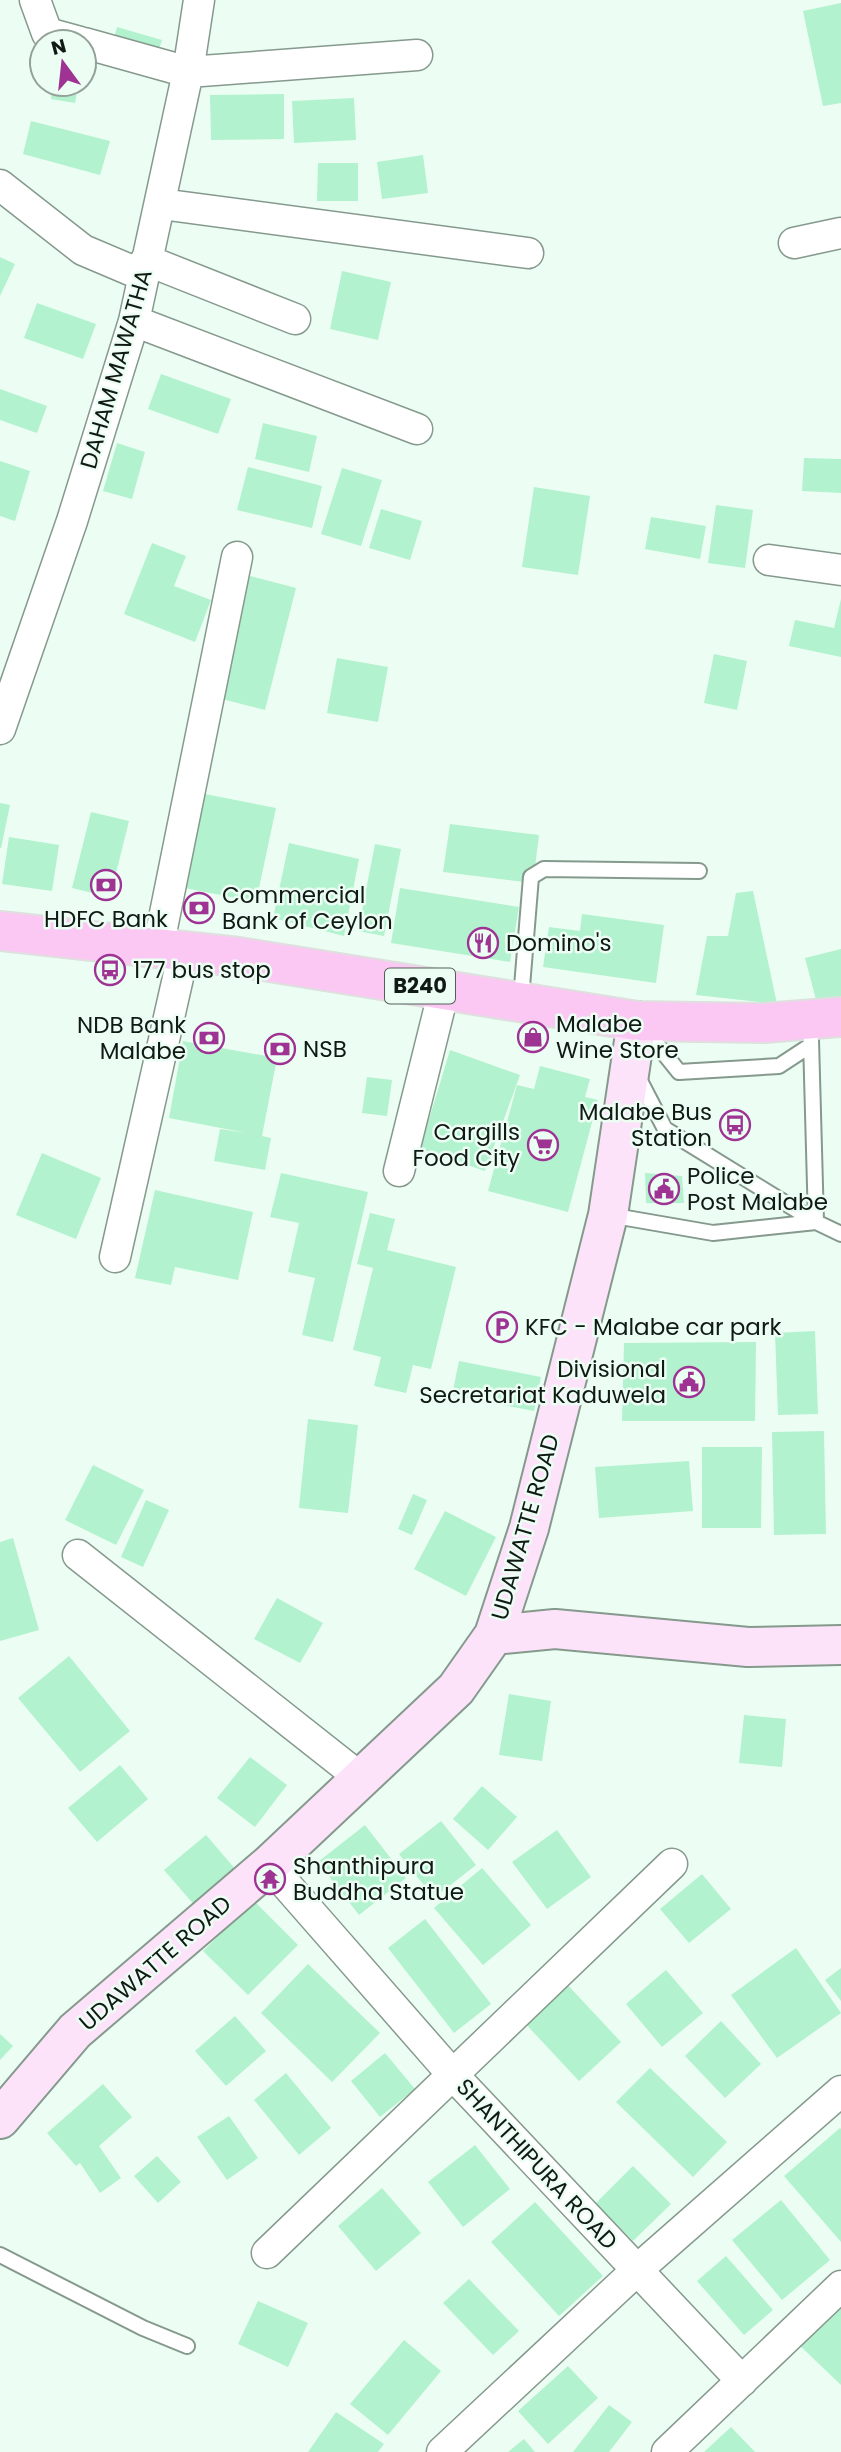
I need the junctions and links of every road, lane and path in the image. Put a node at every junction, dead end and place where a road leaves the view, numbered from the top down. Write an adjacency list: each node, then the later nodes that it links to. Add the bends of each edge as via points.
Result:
1 (35, 0): 3 (street)
2 (200, 0): 6 (street, DAHAM MAWATHA)
3 (45, 28)
4 (98, 47): 6 (street)
5 (417, 55): 6 (street)
6 (188, 72): 8 (street, DAHAM MAWATHA)
7 (0, 185): 12 (street, via 83,250)
8 (161, 204): 11 (street); 12 (street, DAHAM MAWATHA)
9 (841, 233): 10 (street)
10 (794, 243)
11 (528, 253)
12 (144, 268): 13 (street); 14 (street, DAHAM MAWATHA)
13 (295, 319)
14 (134, 321): 15 (street); 19 (street, DAHAM MAWATHA, via 72,521)
15 (417, 429)
16 (237, 557): 23 (street)
17 (769, 560): 18 (street)
18 (841, 570)
19 (11, 660): 20 (street, DAHAM MAWATHA)
20 (0, 729)
21 (699, 872): 25 (lane, via 544,869 531,877)
22 (0, 931): 23 (main road, B240)
23 (171, 950): 24 (main road, B240); 32 (street)
24 (444, 990): 25 (main road, B240); 28 (street)
25 (521, 1002): 27 (main road, B240)
26 (822, 1028): 27 (main road, B240, via 696,1024); 30 (lane)
27 (635, 1035): 29 (street, UDAWATTE ROAD); 30 (lane, via 638,1081 665,1129)
28 (399, 1171)
29 (608, 1215): 30 (lane, via 713,1233); 34 (street, UDAWATTE ROAD, via 529,1528)
30 (816, 1222): 31 (lane)
31 (841, 1234)
32 (115, 1257)
33 (78, 1555): 36 (street)
34 (494, 1635): 35 (street, UDAWATTE ROAD, via 555,1629 748,1647); 36 (street, UDAWATTE ROAD, via 456,1689)
35 (841, 1645)
36 (363, 1780): 38 (street, UDAWATTE ROAD)
37 (672, 1864): 39 (street)
38 (269, 1865): 39 (street, SHANTHIPURA ROAD); 41 (street, UDAWATTE ROAD, via 75,2031)
39 (452, 2074): 42 (street); 44 (street, SHANTHIPURA ROAD)
40 (841, 2091): 44 (street)
41 (0, 2119)
42 (267, 2253)
43 (0, 2255): 46 (lane)
44 (638, 2270): 47 (street, SHANTHIPURA ROAD); 48 (street)
45 (841, 2286): 47 (street)
46 (187, 2346)
47 (743, 2381): 49 (street)
48 (442, 2452)
49 (667, 2452)

